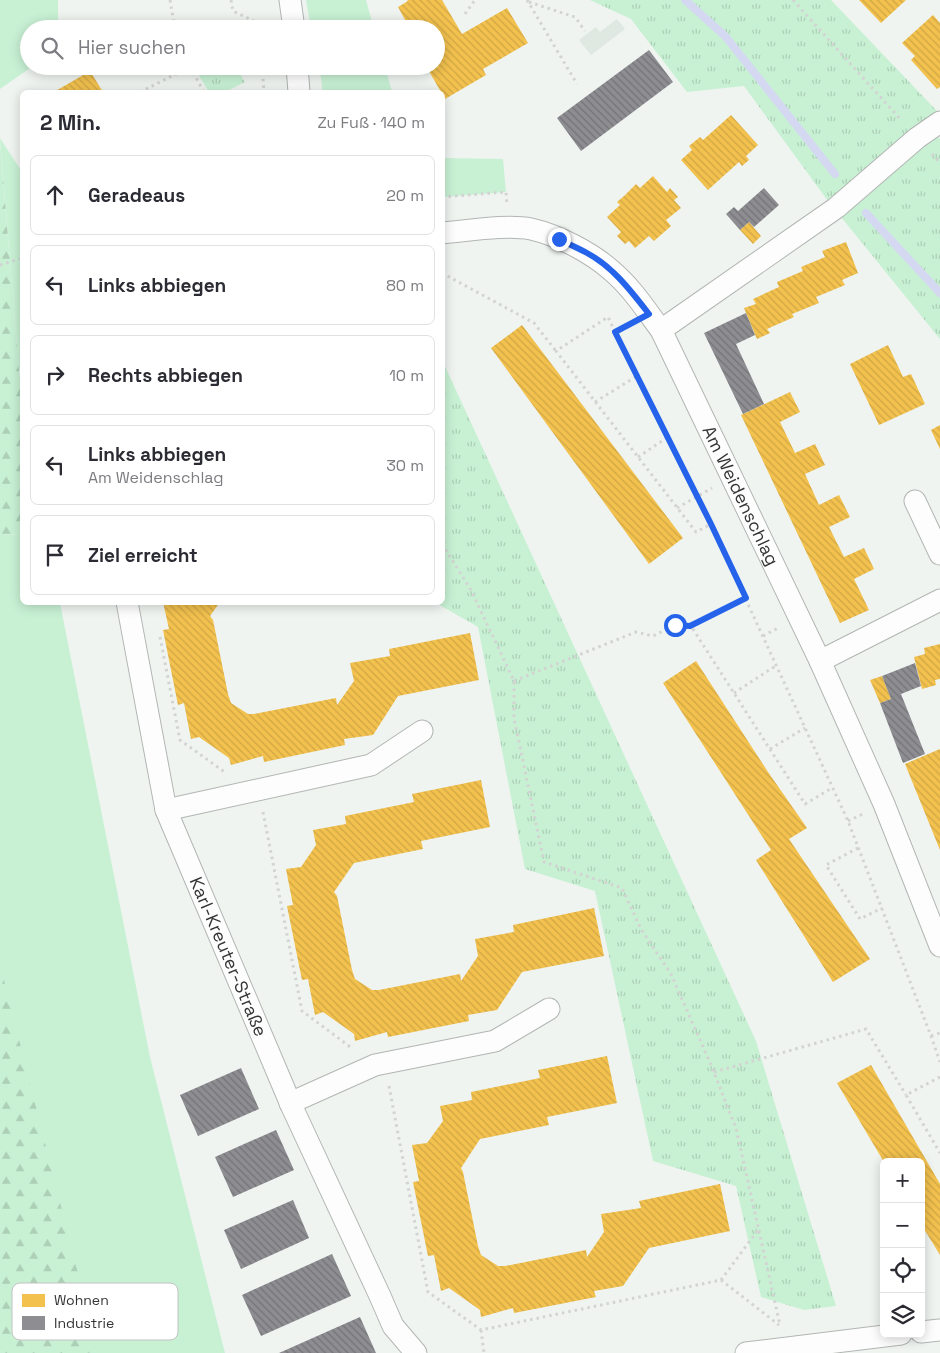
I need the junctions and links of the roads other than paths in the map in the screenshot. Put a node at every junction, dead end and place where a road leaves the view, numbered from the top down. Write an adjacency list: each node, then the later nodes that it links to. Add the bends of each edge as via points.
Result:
1 (290, 0): 2 (street)
2 (293, 20)
3 (298, 75): 4 (street)
4 (299, 90)
5 (940, 122): 7 (street, via 836,208)
6 (445, 233): 7 (street, Am Weidenschlag, via 509,227 530,229 559,239 589,254 613,272)
7 (661, 330): 12 (street, Am Weidenschlag)
8 (915, 501): 9 (street)
9 (940, 554)
10 (940, 600): 12 (street)
11 (128, 605): 14 (street, Karl-Kreuter-Straße)
12 (820, 661): 15 (street, Am Weidenschlag, via 884,804)
13 (422, 731): 14 (street, via 371,765)
14 (166, 810): 17 (street, Karl-Kreuter-Straße)
15 (940, 946)
16 (549, 1009): 17 (street, via 495,1041 376,1065)
17 (290, 1102): 21 (street, Karl-Kreuter-Straße, via 393,1326)
18 (940, 1330): 19 (street)
19 (925, 1332)
20 (880, 1337): 22 (street)
21 (416, 1353)
22 (746, 1353)

